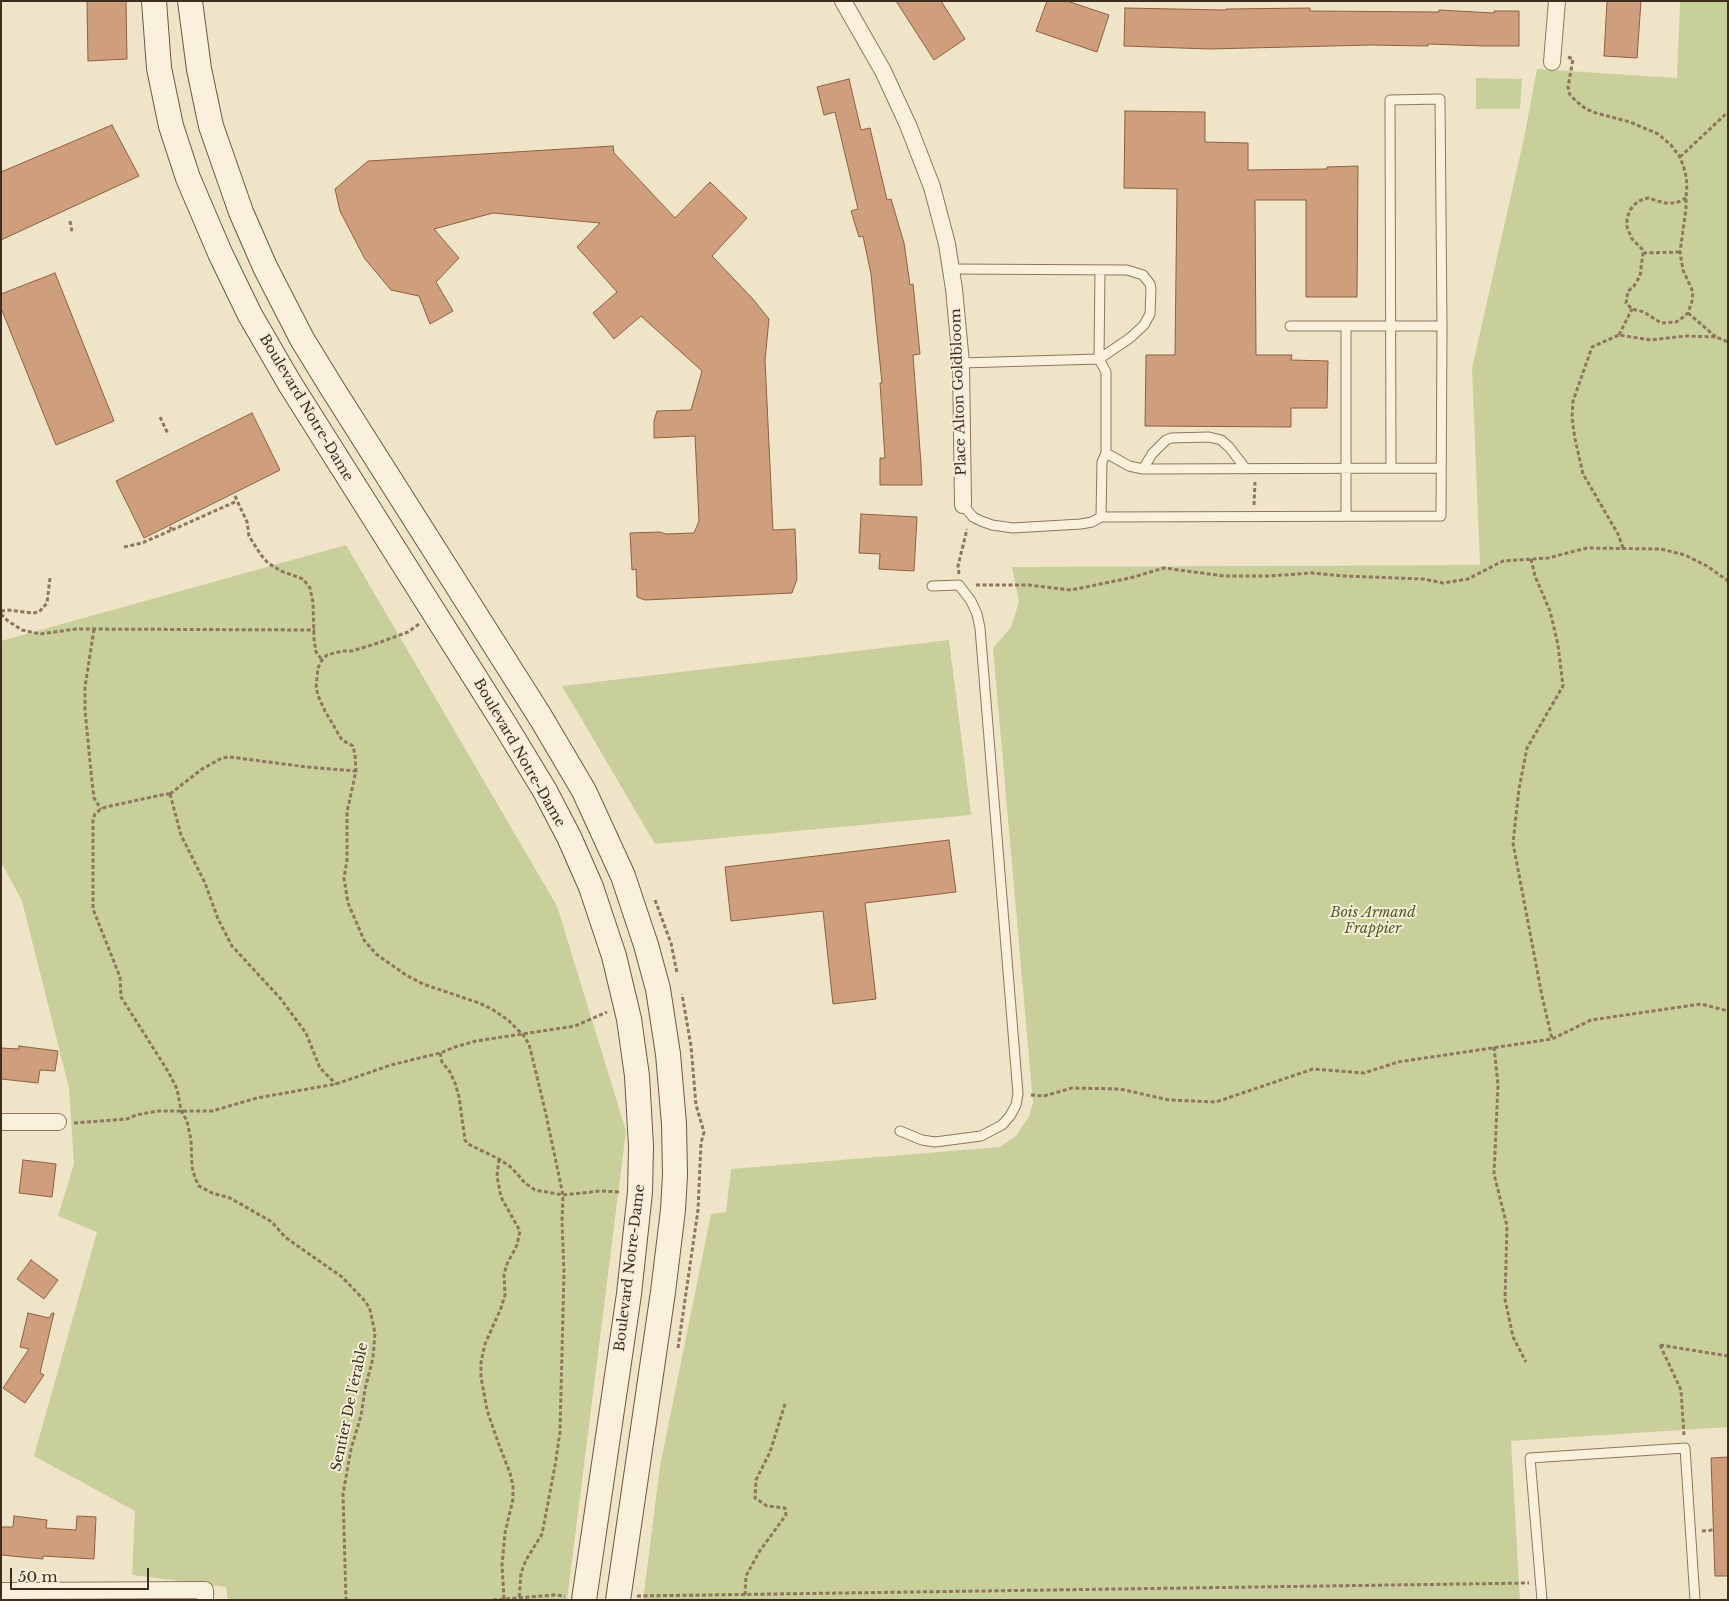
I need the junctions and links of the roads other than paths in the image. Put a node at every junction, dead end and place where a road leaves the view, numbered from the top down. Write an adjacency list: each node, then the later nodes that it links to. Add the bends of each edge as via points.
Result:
1 (154, 1): 30 (street, Boulevard Notre-Dame, via 161,77 171,126 188,178 220,254 250,315 294,391 559,816 591,887 616,963 629,1019 638,1085 640,1192 630,1285)
2 (190, 1): 31 (street, via 199,69 213,132 265,268 302,339 584,791 623,876 646,945 658,990 668,1054 675,1168 664,1292)
3 (843, 1): 6 (street, Place Alton Goldbloom, via 890,84 923,160)
4 (1557, 1): 5 (street)
5 (1552, 62)
6 (951, 269): 7 (lane); 13 (street, Place Alton Goldbloom)
7 (1100, 270): 12 (lane); 12 (lane, via 1139,273 1147,279 1151,289 1150,314 1144,325)
8 (1290, 326): 9 (lane)
9 (1346, 326): 11 (lane); 19 (lane)
10 (1442, 326): 11 (lane); 11 (lane, via 1440,99 1390,100); 16 (lane)
11 (1391, 327): 15 (lane)
12 (1100, 359): 13 (lane); 14 (lane, via 1106,372)
13 (961, 363): 20 (street, Place Alton Goldbloom)
14 (1106, 452): 17 (lane, via 1128,466); 22 (lane, via 1102,462)
15 (1391, 468): 16 (lane); 19 (lane)
16 (1441, 468): 21 (lane, via 1441,516)
17 (1143, 469): 18 (lane); 18 (lane, via 1152,454 1170,438 1209,437 1222,440)
18 (1250, 469): 19 (lane)
19 (1346, 469): 21 (lane)
20 (968, 511): 22 (lane, via 992,525 1013,528 1081,524)
21 (1346, 516): 22 (lane)
22 (1101, 517)
23 (932, 586): 26 (lane, via 959,585 971,601 980,628 1018,1094 1016,1105 1006,1121 981,1136 935,1142)
24 (1, 1122): 25 (street)
25 (65, 1123)
26 (900, 1131)
27 (1, 1591): 29 (street)
28 (205, 1595): 29 (street)
29 (26, 1596)
30 (577, 1598)
31 (626, 1598)
32 (1542, 1600): 33 (lane, via 1530,1458 1685,1448)
33 (1695, 1600)

